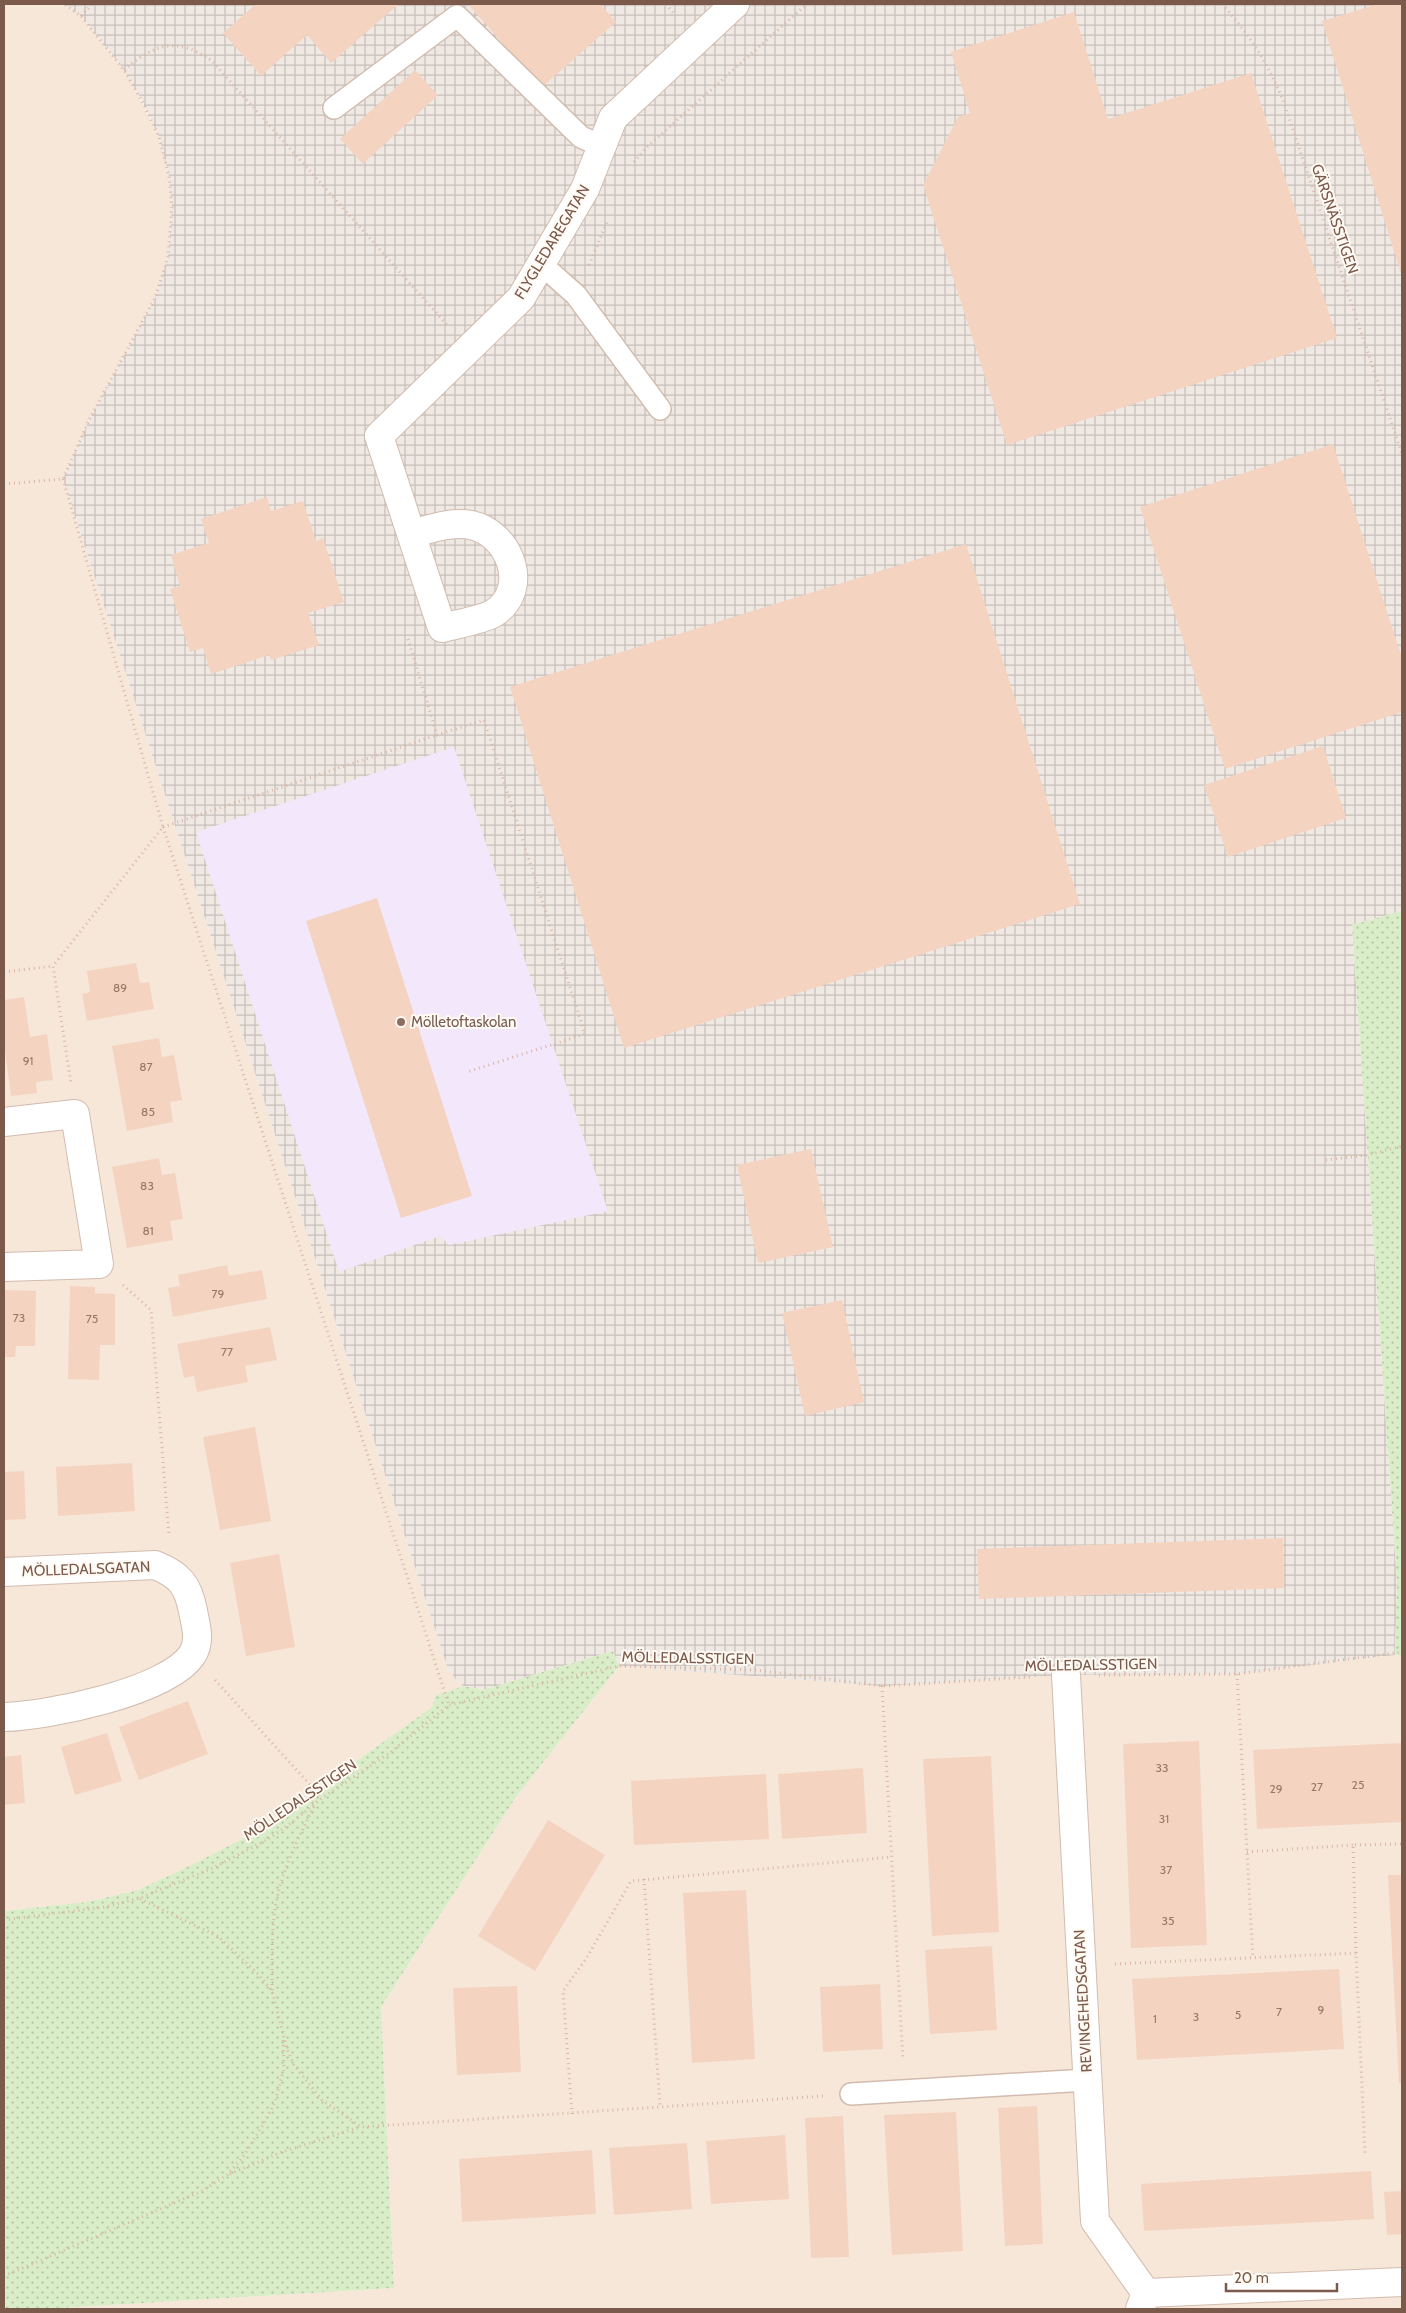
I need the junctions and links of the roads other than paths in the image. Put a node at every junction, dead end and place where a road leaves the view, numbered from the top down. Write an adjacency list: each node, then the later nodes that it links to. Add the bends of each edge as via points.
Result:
1 (735, 4): 3 (street, FLYGLEDAREGATAN, via 613,118)
2 (334, 108): 3 (lane, via 457,16 575,132)
3 (602, 146): 4 (street, FLYGLEDAREGATAN, via 585,189)
4 (541, 264): 5 (lane, via 576,295); 6 (street, FLYGLEDAREGATAN, via 521,298 379,436)
5 (660, 409)
6 (411, 534)
7 (4, 1122): 8 (street, via 75,1114 99,1264)
8 (4, 1267)
9 (4, 1572): 11 (street, MÖLLEDALSGATAN, via 155,1565 172,1572 184,1584 192,1602 199,1639 192,1655 180,1668 154,1683 72,1708)
10 (1066, 1675): 12 (street, REVINGEHEDSGATAN)
11 (4, 1717)
12 (1087, 2080): 13 (lane); 15 (street, REVINGEHEDSGATAN, via 1095,2221)
13 (851, 2094)
14 (1402, 2282): 15 (street)
15 (1143, 2301)

